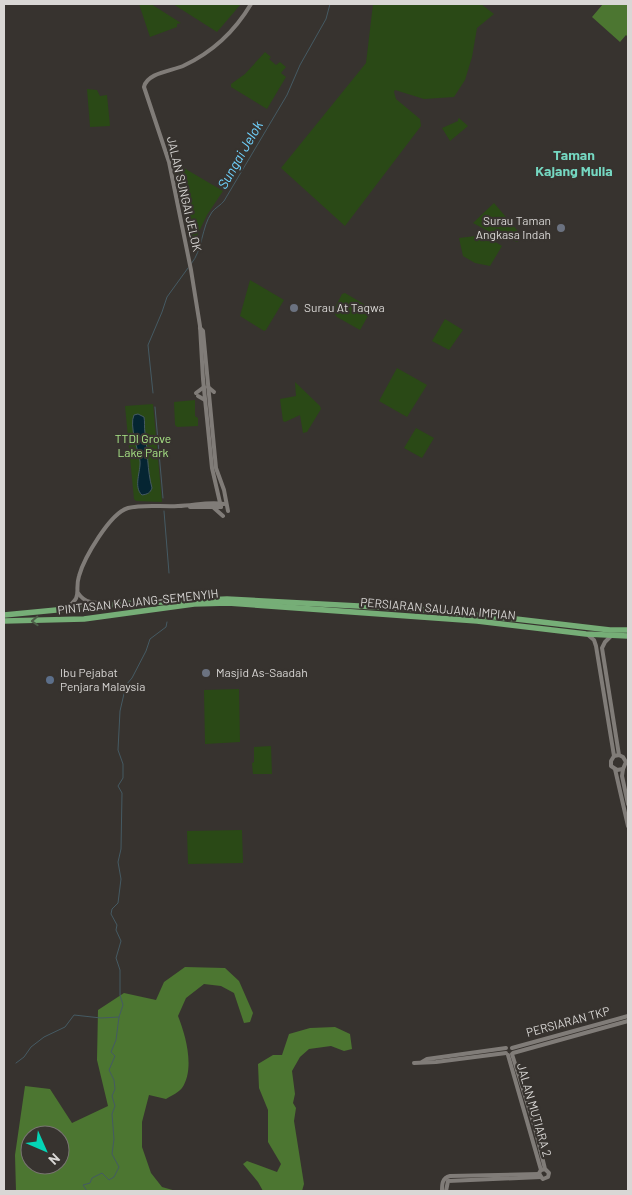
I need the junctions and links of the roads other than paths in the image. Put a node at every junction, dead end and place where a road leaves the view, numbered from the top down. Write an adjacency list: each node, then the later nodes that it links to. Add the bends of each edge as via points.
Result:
1 (250, 4): 2 (street, JALAN SUNGAI JELOK, via 236,25 213,48 197,59 151,77 144,84 169,162 189,257 203,331)
2 (206, 387): 3 (street, JALAN SUNGAI JELOK); 3 (street, via 214,393); 3 (street, via 197,395)
3 (207, 400): 4 (street, JALAN SUNGAI JELOK, via 212,468); 5 (street, JALAN SUNGAI JELOK, via 216,468)
4 (218, 495): 6 (street, JALAN SUNGAI JELOK); 7 (street)
5 (225, 495): 6 (street); 6 (street, JALAN SUNGAI JELOK, via 228,511)
6 (222, 505): 7 (street)
7 (213, 506): 8 (street); 9 (street, via 135,507 117,514 106,526 82,568 78,577)
8 (222, 516)
9 (78, 593): 13 (street, via 88,603); 14 (street, via 74,603)
10 (227, 601): 11 (highway, PINTASAN KAJANG-SEMENYIH); 12 (highway, PINTASAN KAJANG-SEMENYIH); 17 (highway, PINTASAN KAJANG-SEMENYIH)
11 (139, 602): 13 (highway, PINTASAN KAJANG-SEMENYIH); 17 (highway, via 98,608)
12 (245, 602): 20 (highway, PERSIARAN SAUJANA IMPIAN, via 416,610); 21 (highway, PERSIARAN SAUJANA IMPIAN)
13 (119, 604): 15 (highway, PINTASAN KAJANG-SEMENYIH)
14 (66, 608): 15 (highway, PINTASAN KAJANG-SEMENYIH); 16 (highway, PINTASAN KAJANG-SEMENYIH)
15 (75, 608): 18 (highway, via 88,611)
16 (4, 615)
17 (102, 617): 18 (highway, PINTASAN KAJANG-SEMENYIH)
18 (84, 619): 19 (highway, PINTASAN KAJANG-SEMENYIH, one-way to 19)
19 (4, 621)
20 (628, 630)
21 (586, 634): 22 (highway, PERSIARAN SAUJANA IMPIAN); 24 (street, via 596,646)
22 (611, 636): 23 (highway, PERSIARAN SAUJANA IMPIAN); 24 (street, via 602,648)
23 (628, 636)
24 (621, 757): 25 (street, via 626,762); 26 (street, via 611,763)
25 (625, 766): 26 (street); 27 (street, via 622,776)
26 (615, 769): 28 (street)
27 (628, 804)
28 (628, 826)
29 (628, 1016): 31 (street, PERSIARAN TKP)
30 (628, 1021): 31 (street, PERSIARAN TKP)
31 (509, 1052): 32 (street, PERSIARAN TKP); 33 (street, JALAN MUTIARA 2, via 535,1128)
32 (414, 1063)
33 (541, 1173): 34 (street, via 450,1176 442,1183); 35 (street, via 448,1181)
34 (442, 1191)
35 (446, 1191)

